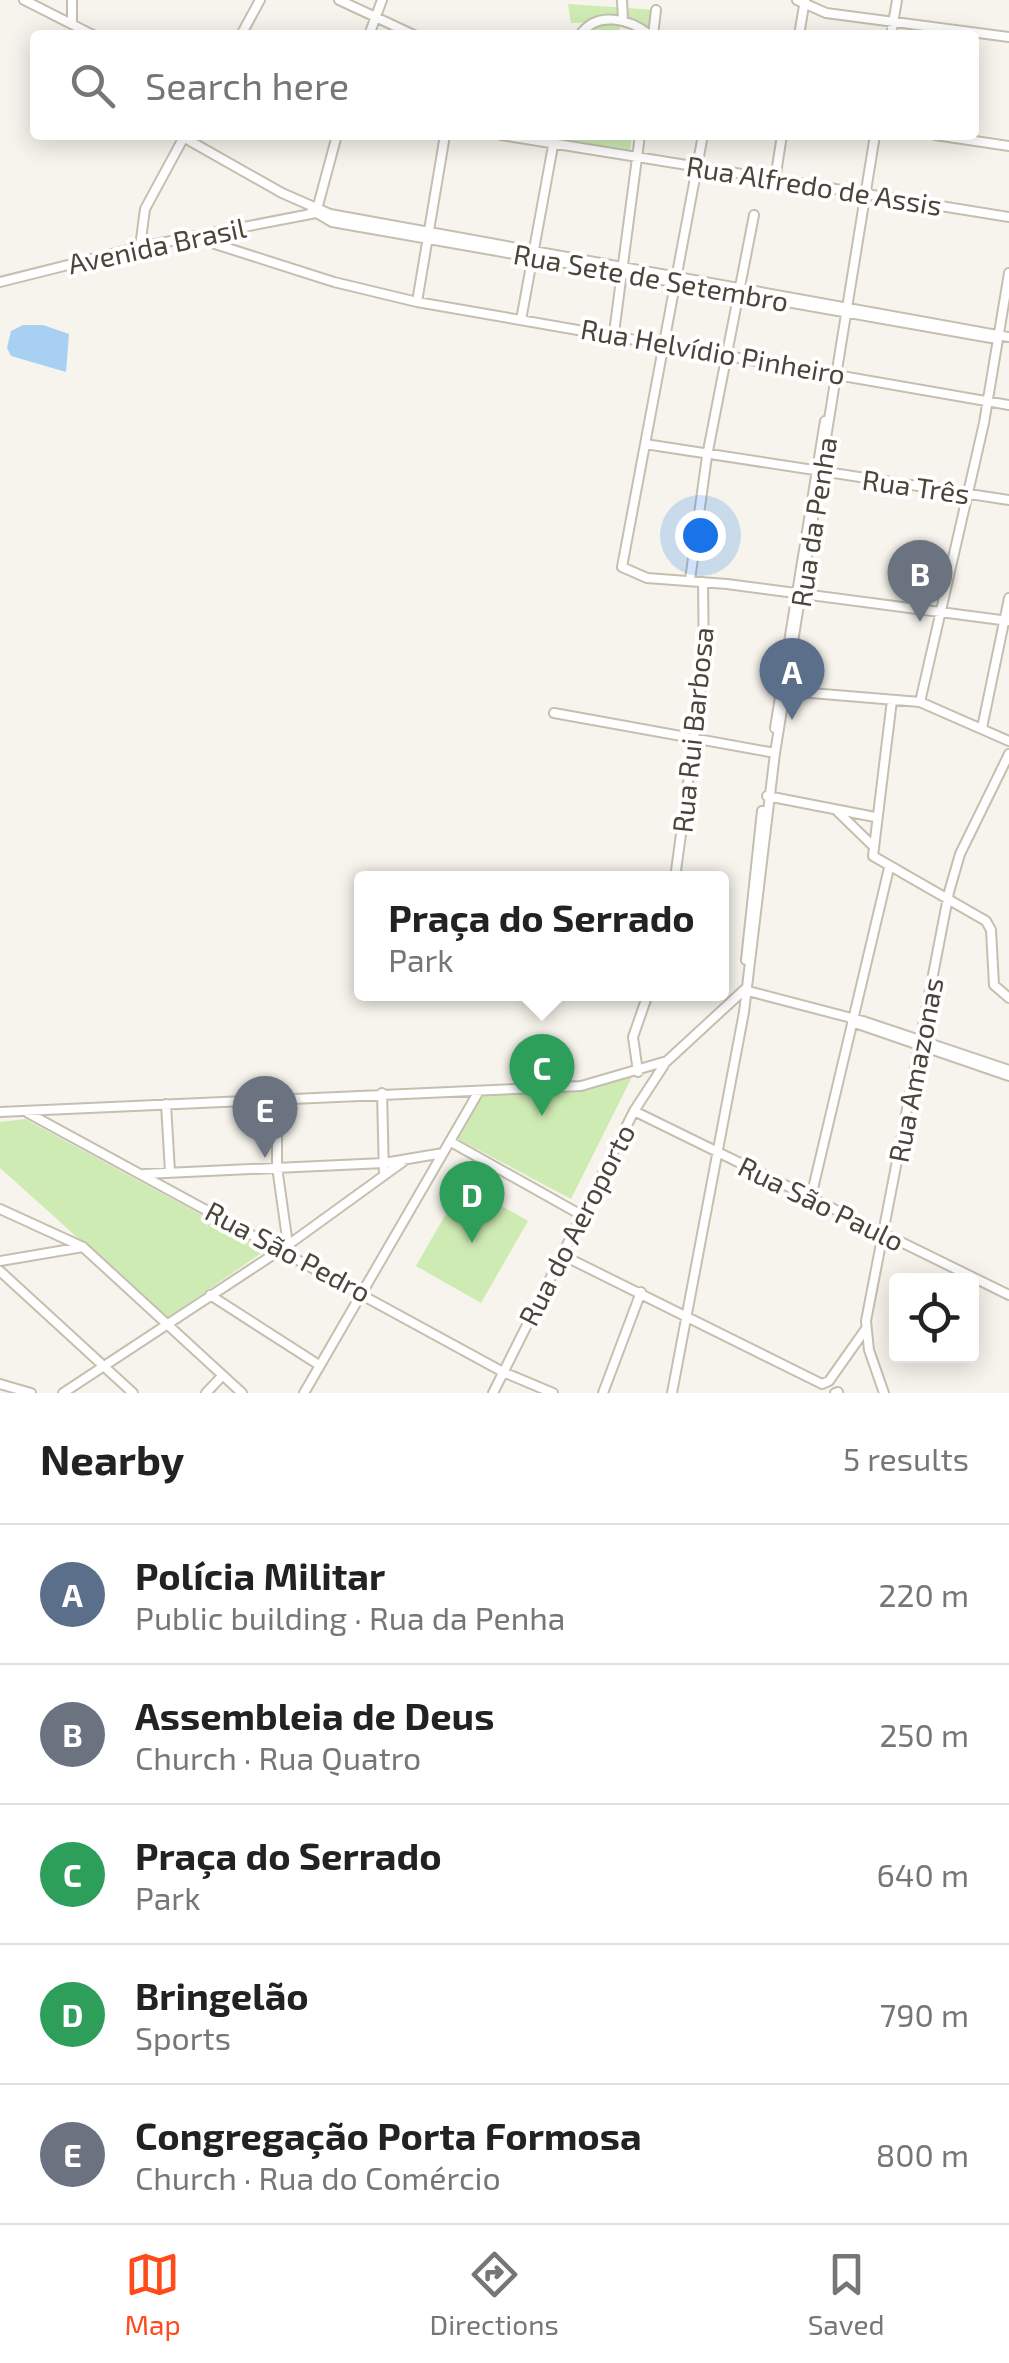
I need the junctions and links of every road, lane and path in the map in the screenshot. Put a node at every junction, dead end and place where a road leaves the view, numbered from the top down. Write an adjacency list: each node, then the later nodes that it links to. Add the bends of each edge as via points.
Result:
1 (24, 0): 12 (street)
2 (72, 0): 12 (street)
3 (260, 0): 15 (street)
4 (339, 0): 10 (street)
5 (382, 0): 10 (street)
6 (622, 0): 11 (street)
7 (897, 0): 13 (street)
8 (802, 2): 13 (street); 21 (street)
9 (656, 10): 20 (street)
10 (374, 20): 16 (street); 17 (street)
11 (623, 20): 18 (street, via 596,22); 19 (street)
12 (72, 23): 14 (street)
13 (893, 24): 22 (street); 23 (street)
14 (84, 30)
15 (244, 30)
16 (371, 30)
17 (401, 30)
18 (586, 30)
19 (642, 30)
20 (652, 30)
21 (799, 30)
22 (892, 30)
23 (947, 30)
24 (979, 34): 25 (street)
25 (1009, 37)
26 (182, 140): 47 (street, via 145,209)
27 (191, 140): 42 (street, Rua Sete de Setembro)
28 (335, 140): 42 (street)
29 (444, 140): 45 (street)
30 (554, 140): 48 (street)
31 (559, 140): 38 (street, Rua Alfredo de Assis)
32 (639, 140): 38 (street)
33 (702, 140): 39 (street)
34 (781, 140): 40 (street)
35 (874, 140): 41 (street, Rua da Penha)
36 (968, 140): 37 (street)
37 (1009, 146)
38 (637, 157): 39 (street, Rua Alfredo de Assis); 49 (street)
39 (697, 168): 40 (street, Rua Alfredo de Assis); 51 (street)
40 (774, 180): 41 (street, Rua Alfredo de Assis)
41 (865, 196): 44 (street, Rua Alfredo de Assis); 55 (street, Rua da Penha)
42 (314, 210): 45 (street, Rua Sete de Setembro); 46 (street, Avenida Brasil)
43 (754, 215): 53 (street)
44 (1009, 217)
45 (429, 235): 48 (street, Rua Sete de Setembro); 54 (street)
46 (193, 237): 47 (street, Avenida Brasil); 54 (street, Rua Helvídio Pinheiro)
47 (140, 247): 52 (street, Avenida Brasil)
48 (536, 253): 49 (street, Rua Sete de Setembro); 56 (street)
49 (624, 271): 51 (street, Rua Sete de Setembro); 57 (street)
50 (1009, 273): 58 (street)
51 (678, 279): 53 (street, Rua Sete de Setembro); 59 (street)
52 (0, 282)
53 (738, 290): 55 (street, Rua Sete de Setembro); 60 (street)
54 (417, 302): 56 (street, Rua Helvídio Pinheiro)
55 (846, 309): 58 (street, Rua Sete de Setembro); 61 (street, Rua da Penha)
56 (521, 320): 57 (street, Rua Helvídio Pinheiro)
57 (614, 333): 59 (street, Rua Helvídio Pinheiro)
58 (1004, 337): 62 (street)
59 (664, 343): 60 (street, Rua Helvídio Pinheiro); 64 (street)
60 (726, 354): 61 (street, Rua Helvídio Pinheiro); 65 (street)
61 (836, 372): 62 (street, Rua Helvídio Pinheiro); 66 (street, Rua da Penha)
62 (988, 401): 63 (street, Rua Helvídio Pinheiro); 67 (street)
63 (1009, 405)
64 (645, 444): 65 (street, Rua Três); 69 (street, via 621,564 638,577)
65 (707, 456): 66 (street, Rua Três); 69 (street)
66 (818, 473): 67 (street, Rua Três); 71 (street, Rua da Penha)
67 (969, 494): 68 (street, Rua Três); 73 (street)
68 (1009, 500)
69 (690, 580): 70 (street)
70 (704, 582): 71 (street); 80 (street, Rua Rui Barbosa)
71 (800, 595): 73 (street); 75 (street, Rua da Penha)
72 (1009, 598): 74 (street)
73 (942, 612): 74 (street); 77 (street)
74 (1007, 620): 79 (street)
75 (784, 691): 76 (street); 82 (street, Rua da Penha)
76 (892, 700): 77 (street); 86 (street)
77 (920, 702): 79 (street)
78 (554, 713): 80 (street)
79 (982, 728): 81 (street)
80 (696, 739): 82 (street); 89 (street, Rua Rui Barbosa)
81 (1009, 740)
82 (773, 753): 84 (street, Rua da Penha)
83 (1009, 754): 90 (street, Rua Amazonas, via 954,869)
84 (767, 796): 85 (street); 91 (street, Rua da Penha)
85 (833, 807): 86 (street); 87 (street)
86 (875, 817): 87 (street)
87 (872, 845): 88 (street, via 873,856)
88 (889, 868): 90 (street); 95 (street)
89 (676, 871)
90 (947, 900): 92 (street, via 986,921 994,985); 97 (street, Rua Amazonas)
91 (744, 990): 94 (street); 95 (street); 96 (street, Rua da Penha)
92 (1009, 998)
93 (646, 1001): 99 (street, via 633,1037)
94 (724, 1013): 96 (street); 98 (street)
95 (852, 1022): 97 (street); 118 (street)
96 (742, 1024): 110 (street, Rua da Penha)
97 (921, 1043): 100 (street); 121 (street, Rua Amazonas)
98 (668, 1062): 99 (street); 107 (street, Rua do Aeroporto)
99 (638, 1072): 101 (street, via 581,1086)
100 (1009, 1073)
101 (480, 1091): 102 (street); 108 (street)
102 (382, 1093): 103 (street); 112 (street)
103 (276, 1099): 104 (street); 113 (street)
104 (166, 1104): 105 (street); 114 (street)
105 (24, 1111): 106 (street); 115 (street, Rua São Pedro)
106 (0, 1112)
107 (634, 1112): 110 (street, Rua São Paulo); 120 (street, Rua do Aeroporto)
108 (451, 1142): 109 (street); 120 (street)
109 (444, 1153): 111 (street); 127 (street)
110 (717, 1153): 118 (street, Rua São Paulo); 131 (street, Rua da Penha)
111 (404, 1161): 112 (street); 116 (street)
112 (384, 1162): 113 (street); 116 (street)
113 (277, 1167): 114 (street); 122 (street)
114 (167, 1172): 115 (street); 117 (street)
115 (141, 1174): 117 (street, Rua São Pedro)
116 (384, 1175): 122 (street)
117 (166, 1187): 122 (street, Rua São Pedro)
118 (811, 1196): 121 (street, Rua São Paulo)
119 (0, 1209): 123 (street)
120 (583, 1216): 124 (street, Rua do Aeroporto)
121 (884, 1236): 130 (street, Rua São Paulo); 133 (street, Rua Amazonas)
122 (285, 1246): 127 (street, Rua São Pedro); 129 (street)
123 (82, 1247): 125 (street); 132 (street)
124 (562, 1254): 128 (street); 136 (street, Rua do Aeroporto)
125 (0, 1260)
126 (0, 1272): 134 (street)
127 (361, 1291): 135 (street); 136 (street, Rua São Pedro)
128 (641, 1292): 131 (street); 147 (street)
129 (210, 1295): 132 (street); 135 (street)
130 (1009, 1295)
131 (688, 1315): 133 (street, via 822,1384); 148 (street, Rua da Penha)
132 (166, 1326): 134 (street); 137 (street)
133 (865, 1329): 149 (street, Rua Amazonas)
134 (105, 1365): 140 (street); 141 (street)
135 (319, 1365): 144 (street)
136 (503, 1372): 145 (street, Rua do Aeroporto); 146 (street, Rua São Pedro)
137 (222, 1376): 142 (street); 143 (street)
138 (0, 1384): 139 (street)
139 (31, 1393)
140 (63, 1393)
141 (133, 1393)
142 (206, 1393)
143 (242, 1393)
144 (304, 1393)
145 (492, 1393)
146 (553, 1393)
147 (603, 1393)
148 (672, 1393)
149 (884, 1393)

